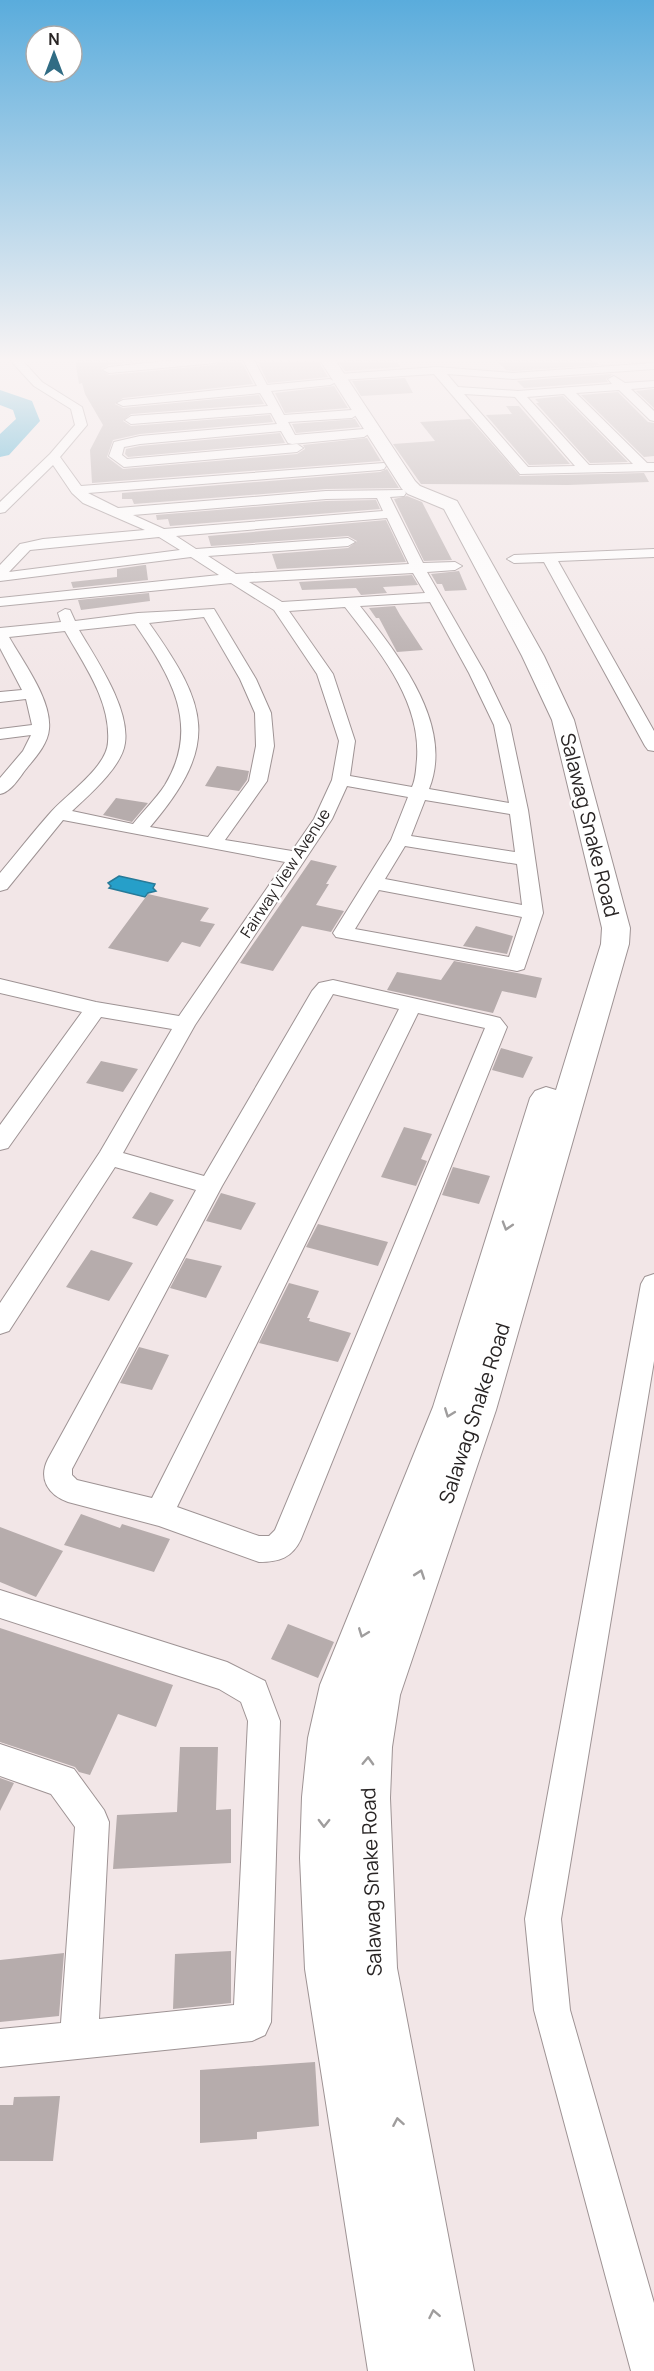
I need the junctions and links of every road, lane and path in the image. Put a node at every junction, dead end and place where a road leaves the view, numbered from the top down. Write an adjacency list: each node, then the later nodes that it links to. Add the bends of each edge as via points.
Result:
1 (40, 471): 11 (street)
2 (64, 471): 8 (street, Fairway View Avenue)
3 (315, 471): 4 (street); 8 (street); 9 (street)
4 (320, 471)
5 (399, 471): 10 (main road, via 414,490)
6 (525, 471): 7 (street)
7 (546, 471)
8 (77, 490): 12 (street, Fairway View Avenue, via 88,500)
9 (326, 495): 10 (street); 12 (street); 14 (street)
10 (405, 496): 13 (street); 44 (main road, Salawag Snake Road, via 533,694)
11 (0, 509)
12 (117, 512): 15 (street, Fairway View Avenue)
13 (392, 514): 14 (street); 22 (street)
14 (336, 517): 15 (street); 18 (street)
15 (160, 532): 16 (street, Fairway View Avenue); 23 (street, via 26,547)
16 (193, 553): 18 (street); 23 (street); 24 (street, Fairway View Avenue)
17 (654, 554): 19 (street)
18 (355, 557): 22 (street); 24 (street)
19 (549, 558): 20 (street); 38 (street)
20 (514, 559)
21 (455, 566): 22 (street)
22 (418, 568): 26 (street)
23 (0, 575)
24 (235, 578): 25 (street); 29 (street, Fairway View Avenue)
25 (60, 596): 28 (street); 31 (street)
26 (434, 597): 27 (street); 42 (street, via 502,724)
27 (348, 601): 29 (street); 41 (street, via 393,660 418,708 426,746 424,780)
28 (0, 602)
29 (279, 607): 39 (street, Fairway View Avenue, via 325,674 347,741)
30 (138, 618): 31 (street); 45 (street, via 176,673 188,705 190,732 177,780); 47 (street, via 209,612 263,712 265,746 258,781)
31 (69, 625): 32 (street); 43 (street, via 106,689 117,744 103,771)
32 (0, 634): 33 (street)
33 (7, 662): 34 (street)
34 (33, 694): 35 (street); 36 (street)
35 (0, 697)
36 (41, 729): 37 (street); 40 (street, via 28,757)
37 (0, 734)
38 (654, 746)
39 (341, 780): 41 (street); 48 (street, Fairway View Avenue, via 323,819)
40 (0, 789)
41 (419, 793): 42 (street); 46 (street)
42 (519, 810): 49 (street)
43 (59, 814): 45 (street); 51 (street)
44 (578, 815): 69 (main road, Salawag Snake Road, one-way to 69, via 596,927 593,942 452,1407 342,1685 330,1738 324,1858 330,1969); 70 (main road, Salawag Snake Road, one-way to 44, via 372,1968 369,1747 378,1695 477,1410 615,944 616,928)
45 (137, 830): 47 (street)
46 (400, 840): 49 (street); 50 (street)
47 (213, 843): 48 (street)
48 (297, 858): 57 (street, Fairway View Avenue)
49 (524, 859): 52 (street)
50 (374, 883): 52 (street); 52 (street, via 344,933 517,965)
51 (0, 885)
52 (533, 913)
53 (7, 988): 55 (street); 56 (street)
54 (411, 1005): 60 (street, via 333,987 322,991); 64 (street); 64 (street, via 496,1027 286,1539 275,1549 259,1549)
55 (0, 1006)
56 (96, 1009): 57 (street); 58 (street)
57 (185, 1024): 59 (street, Fairway View Avenue)
58 (0, 1142)
59 (110, 1157): 60 (street); 62 (street, Fairway View Avenue)
60 (210, 1186): 64 (street, via 58,1468 58,1480 68,1490)
61 (654, 1284): 63 (street)
62 (0, 1324)
63 (649, 1335): 71 (street, via 543,1918 552,2010)
64 (159, 1514)
65 (0, 1604): 67 (street, via 227,1677 254,1692 264,1721 252,2022)
66 (0, 1760): 67 (street, via 62,1781 92,1822)
67 (79, 2040): 68 (street)
68 (0, 2048)
69 (397, 2371)
70 (445, 2371)
71 (652, 2371)

